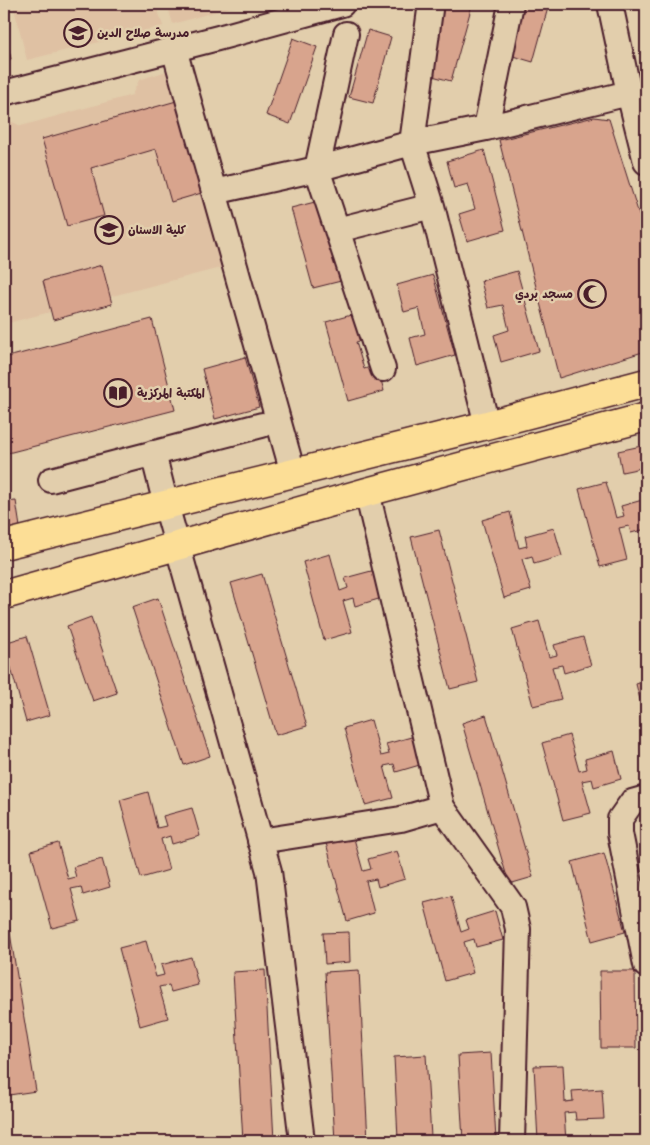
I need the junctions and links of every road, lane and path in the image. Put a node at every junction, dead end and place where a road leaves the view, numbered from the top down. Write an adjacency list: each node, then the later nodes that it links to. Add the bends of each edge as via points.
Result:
1 (342, 4): 6 (street)
2 (511, 4): 9 (street)
3 (610, 4): 8 (street)
4 (430, 10): 10 (street)
5 (346, 34): 12 (street)
6 (174, 50): 7 (street); 13 (street)
7 (4, 93)
8 (629, 93): 9 (street); 11 (street)
9 (486, 128): 10 (street)
10 (412, 143): 12 (street); 14 (street)
11 (646, 162)
12 (317, 169): 13 (street); 15 (street)
13 (214, 192): 22 (street)
14 (432, 206): 15 (street); 20 (street)
15 (337, 230): 16 (street)
16 (383, 369)
17 (646, 383): 20 (main road)
18 (646, 417): 24 (main road)
19 (262, 425): 21 (street)
20 (487, 425): 22 (main road)
21 (153, 453): 23 (street); 25 (street)
22 (293, 473): 25 (main road)
23 (51, 480)
24 (367, 492): 27 (main road); 30 (street)
25 (166, 506): 26 (main road); 27 (street)
26 (4, 545)
27 (177, 545): 28 (main road); 31 (street)
28 (4, 595)
29 (646, 798): 32 (street, via 632,802 620,819 620,834)
30 (442, 806): 31 (street, via 401,819); 34 (street, via 513,907 518,929)
31 (260, 842): 33 (street, via 269,871)
32 (646, 966)
33 (302, 1141)
34 (512, 1141)

